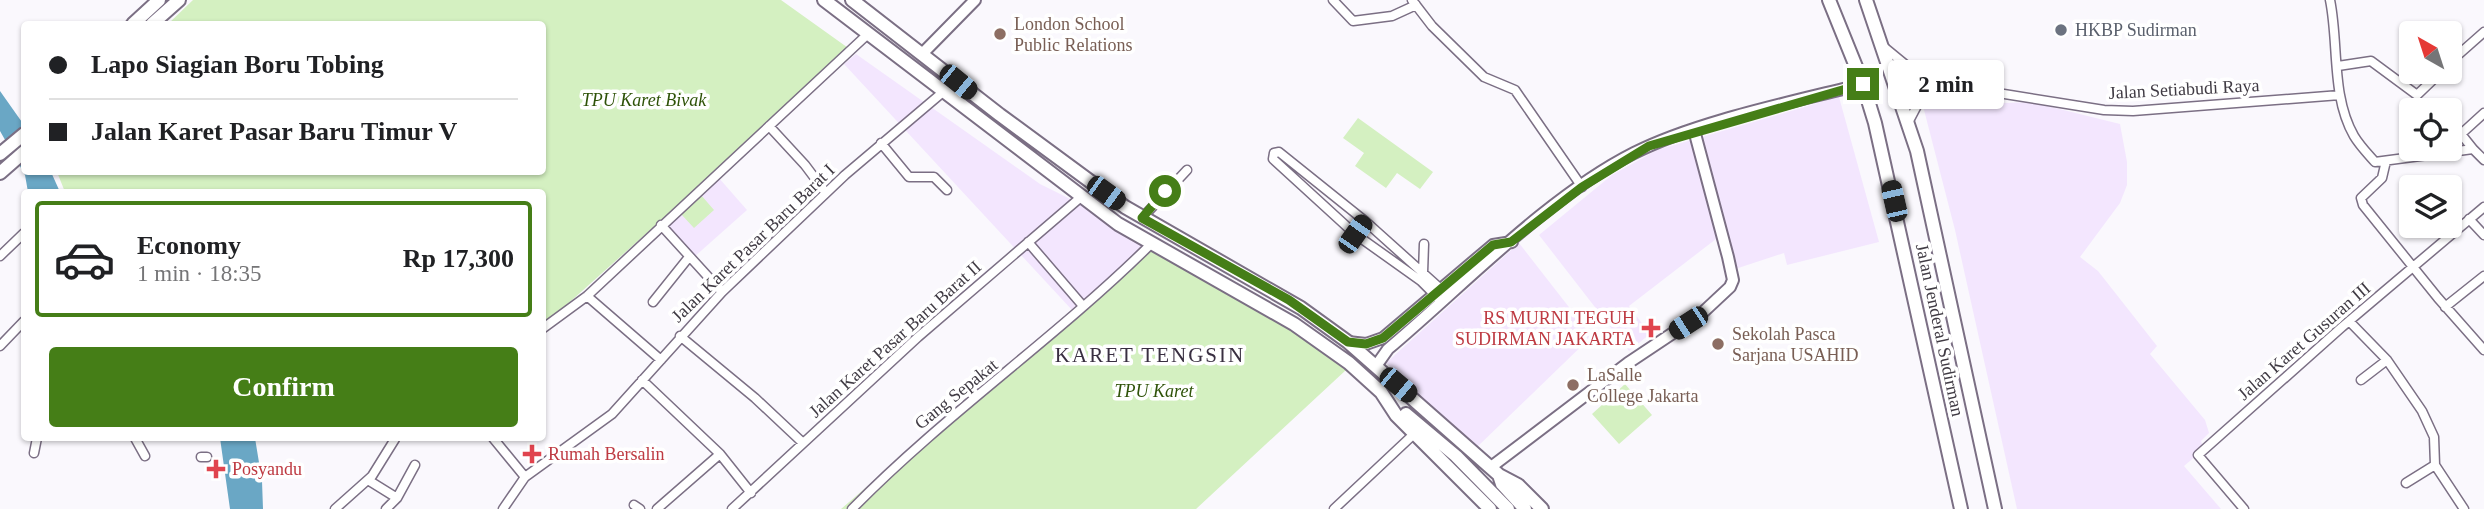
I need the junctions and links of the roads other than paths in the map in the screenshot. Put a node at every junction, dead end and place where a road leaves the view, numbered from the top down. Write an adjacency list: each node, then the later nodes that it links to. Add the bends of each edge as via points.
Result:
1 (159, 0): 11 (main road)
2 (179, 0): 12 (main road)
3 (824, 0): 14 (main road)
4 (852, 0): 17 (main road)
5 (975, 0): 17 (street)
6 (1333, 0): 10 (street, via 1351,20 1392,16)
7 (1829, 0): 20 (main road, Jalan Jenderal Sudirman)
8 (1866, 0): 15 (main road, Jalan Jenderal Sudirman)
9 (2330, 0): 18 (street)
10 (1414, 2): 41 (street, via 1484,77 1515,90)
11 (136, 21)
12 (155, 21)
13 (2484, 32): 16 (street)
14 (869, 33): 24 (main road); 28 (street)
15 (1884, 47): 23 (street, Jalan Setiabudi Raya, via 1912,70); 27 (main road, Jalan Jenderal Sudirman)
16 (2462, 51)
17 (922, 54): 46 (main road)
18 (2338, 66): 19 (street, via 2371,61); 25 (street)
19 (2399, 82)
20 (1863, 84): 29 (street); 111 (main road, Jalan Jenderal Sudirman, via 1900,227)
21 (2402, 84): 22 (street, via 2417,95)
22 (2428, 84)
23 (1948, 85): 25 (street, Jalan Setiabudi Raya, via 2124,111); 27 (street, via 1920,100)
24 (943, 92): 31 (street, Jalan Karet Pasar Baru Barat I); 44 (main road)
25 (2340, 96): 36 (street, via 2355,138 2375,162)
26 (2484, 113): 32 (street, via 2461,134)
27 (1909, 121): 112 (main road, Jalan Jenderal Sudirman)
28 (769, 126): 43 (street); 49 (street)
29 (1694, 131): 41 (street, via 1631,155); 94 (street, via 1728,257 1730,287 1700,315 1628,363)
30 (21, 136): 33 (main road)
31 (881, 143): 42 (street, via 909,177 934,177); 43 (street, Jalan Karet Pasar Baru Barat I)
32 (2473, 149): 35 (street); 36 (street)
33 (1, 153)
34 (21, 155): 38 (main road)
35 (2484, 160)
36 (2386, 161): 60 (street, via 2382,178 2361,202)
37 (1294, 165): 40 (street); 40 (street, via 1274,153 1273,159); 48 (street)
38 (5, 168)
39 (1187, 170): 46 (street)
40 (1287, 173): 50 (street)
41 (1582, 187): 66 (street)
42 (947, 190)
43 (826, 193): 64 (street, Jalan Karet Pasar Baru Barat I)
44 (1081, 197): 54 (street, Jalan Karet Pasar Baru Barat II); 56 (main road)
45 (2484, 207): 47 (street, Jalan Karet Gusuran III)
46 (1142, 218): 74 (main road, via 1293,303)
47 (2469, 219): 51 (street); 60 (street, Jalan Karet Gusuran III)
48 (1365, 220): 50 (street); 53 (street)
49 (661, 225): 59 (street); 65 (street)
50 (1355, 234): 57 (street)
51 (2484, 235)
52 (21, 236): 58 (street)
53 (1385, 240): 57 (street); 61 (street)
54 (1028, 242): 68 (street); 88 (street, Jalan Karet Pasar Baru Barat II)
55 (1424, 244): 61 (street)
56 (1150, 245): 68 (street, Gang Sepakat); 82 (main road, via 1294,324)
57 (1378, 249): 63 (street)
58 (0, 256)
59 (689, 257): 64 (street); 67 (street)
60 (2414, 267): 69 (street); 70 (street, Jalan Karet Gusuran III)
61 (1423, 270): 63 (street); 66 (street)
62 (2484, 276): 69 (street)
63 (1421, 281): 66 (street)
64 (722, 292): 73 (street, Jalan Karet Pasar Baru Barat I)
65 (587, 296): 72 (street); 77 (street)
66 (1442, 296): 74 (street, via 1383,338 1366,344); 79 (street)
67 (653, 302)
68 (1083, 306): 106 (street, Gang Sepakat, via 920,444)
69 (2445, 307): 76 (street)
70 (2349, 321): 78 (street); 113 (street, Jalan Karet Gusuran III, via 2198,455)
71 (21, 324): 75 (street)
72 (546, 326)
73 (680, 336): 77 (street, Jalan Karet Pasar Baru Barat I); 88 (street)
74 (1348, 342): 79 (main road)
75 (0, 346)
76 (2483, 346)
77 (661, 360): 80 (street, Jalan Karet Pasar Baru Barat I)
78 (2387, 360): 81 (street); 93 (street, via 2430,423)
79 (1376, 366): 94 (main road)
80 (642, 380): 90 (street); 95 (street, Jalan Karet Pasar Baru Barat I, via 612,414)
81 (2361, 380)
82 (1381, 392): 83 (main road); 109 (main road, via 1456,456)
83 (1415, 433): 107 (street); 108 (main road)
84 (36, 441): 89 (street)
85 (137, 441): 91 (street)
86 (394, 441): 96 (street)
87 (495, 441): 95 (street)
88 (803, 443): 98 (street, Jalan Karet Pasar Baru Barat II)
89 (34, 453)
90 (720, 454): 98 (street); 104 (street)
91 (145, 456)
92 (415, 465): 99 (street)
93 (2435, 465): 97 (street); 114 (street)
94 (1495, 471): 100 (main road); 110 (main road, via 1518,485)
95 (525, 477): 103 (street, Jalan Karet Pasar Baru Barat I)
96 (368, 480): 99 (street); 101 (street)
97 (2406, 483)
98 (751, 493): 105 (street, Jalan Karet Pasar Baru Barat II)
99 (397, 498): 102 (street)
100 (1523, 507)
101 (336, 509)
102 (386, 509)
103 (503, 509)
104 (657, 509)
105 (733, 509)
106 (852, 509)
107 (1334, 509)
108 (1490, 509)
109 (1508, 509)
110 (1542, 509)
111 (1961, 509)
112 (1994, 509)
113 (2244, 509)
114 (2464, 509)

